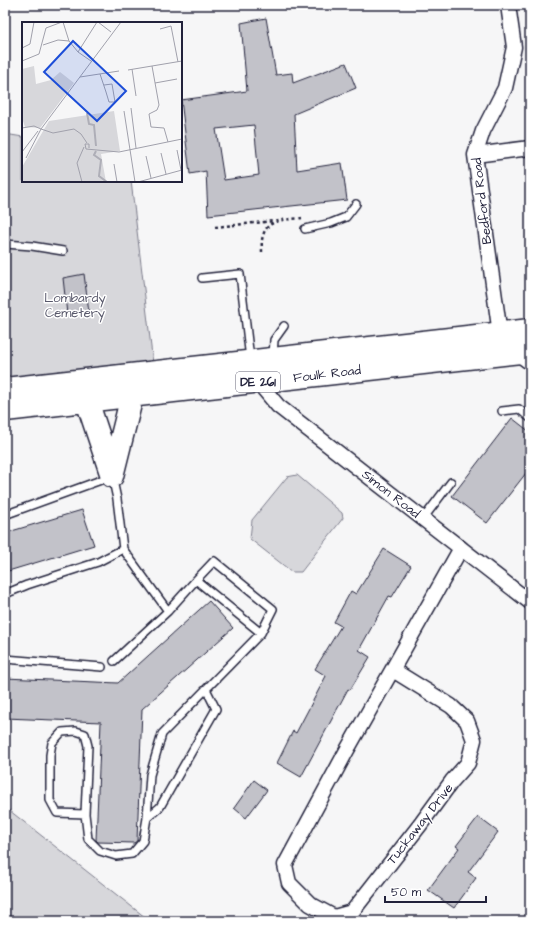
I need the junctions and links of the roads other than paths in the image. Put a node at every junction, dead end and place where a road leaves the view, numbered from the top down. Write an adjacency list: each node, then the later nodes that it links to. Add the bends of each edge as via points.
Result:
1 (508, 5): 3 (street, Bedford Road, via 514,47 505,88 483,131)
2 (530, 148): 3 (street)
3 (475, 155): 11 (street, Bedford Road)
4 (356, 204): 5 (lane, via 346,217)
5 (305, 229)
6 (5, 244): 7 (lane)
7 (63, 251)
8 (202, 278): 14 (lane, via 240,274)
9 (284, 326): 13 (lane, via 274,340)
10 (530, 330): 11 (main road, Foulk Road / DE 261)
11 (500, 334): 12 (street, Bedford Road); 13 (main road, Foulk Road / DE 261)
12 (521, 352): 15 (lane); 16 (main road, Foulk Road / DE 261)
13 (273, 359): 14 (main road, Foulk Road / DE 261)
14 (250, 362): 17 (main road, Foulk Road / DE 261)
15 (530, 367)
16 (258, 382): 18 (main road, Foulk Road / DE 261); 26 (street, Simon Road, via 278,406)
17 (5, 389)
18 (132, 396): 19 (main road, Foulk Road / DE 261); 23 (main road)
19 (87, 401): 20 (main road, Foulk Road / DE 261); 23 (main road)
20 (5, 410)
21 (502, 411): 22 (lane, via 519,409)
22 (530, 418)
23 (112, 476): 25 (lane); 27 (lane)
24 (451, 482): 26 (lane)
25 (5, 514)
26 (423, 519): 28 (street, Simon Road)
27 (123, 548): 30 (lane, via 98,562); 32 (lane)
28 (461, 548): 31 (street, Simon Road); 37 (street, Tuckaway Drive)
29 (196, 580): 32 (lane); 33 (lane); 33 (lane, via 214,561 273,609)
30 (5, 594)
31 (530, 602)
32 (168, 611): 35 (lane)
33 (261, 633): 38 (lane)
34 (5, 659): 36 (lane)
35 (114, 661)
36 (102, 667)
37 (393, 670): 37 (street, Tuckaway Drive, via 285,865 289,883 310,904 334,917 352,912 468,763 474,740 467,722 451,706)
38 (206, 689): 40 (lane, via 162,734 150,774); 40 (lane, via 216,709 160,807)
39 (85, 814): 39 (lane, via 88,746 85,734 76,731 62,732 52,743 50,800 57,813); 40 (lane, via 88,839 100,851 116,856 132,854 142,841)
40 (147, 818)

